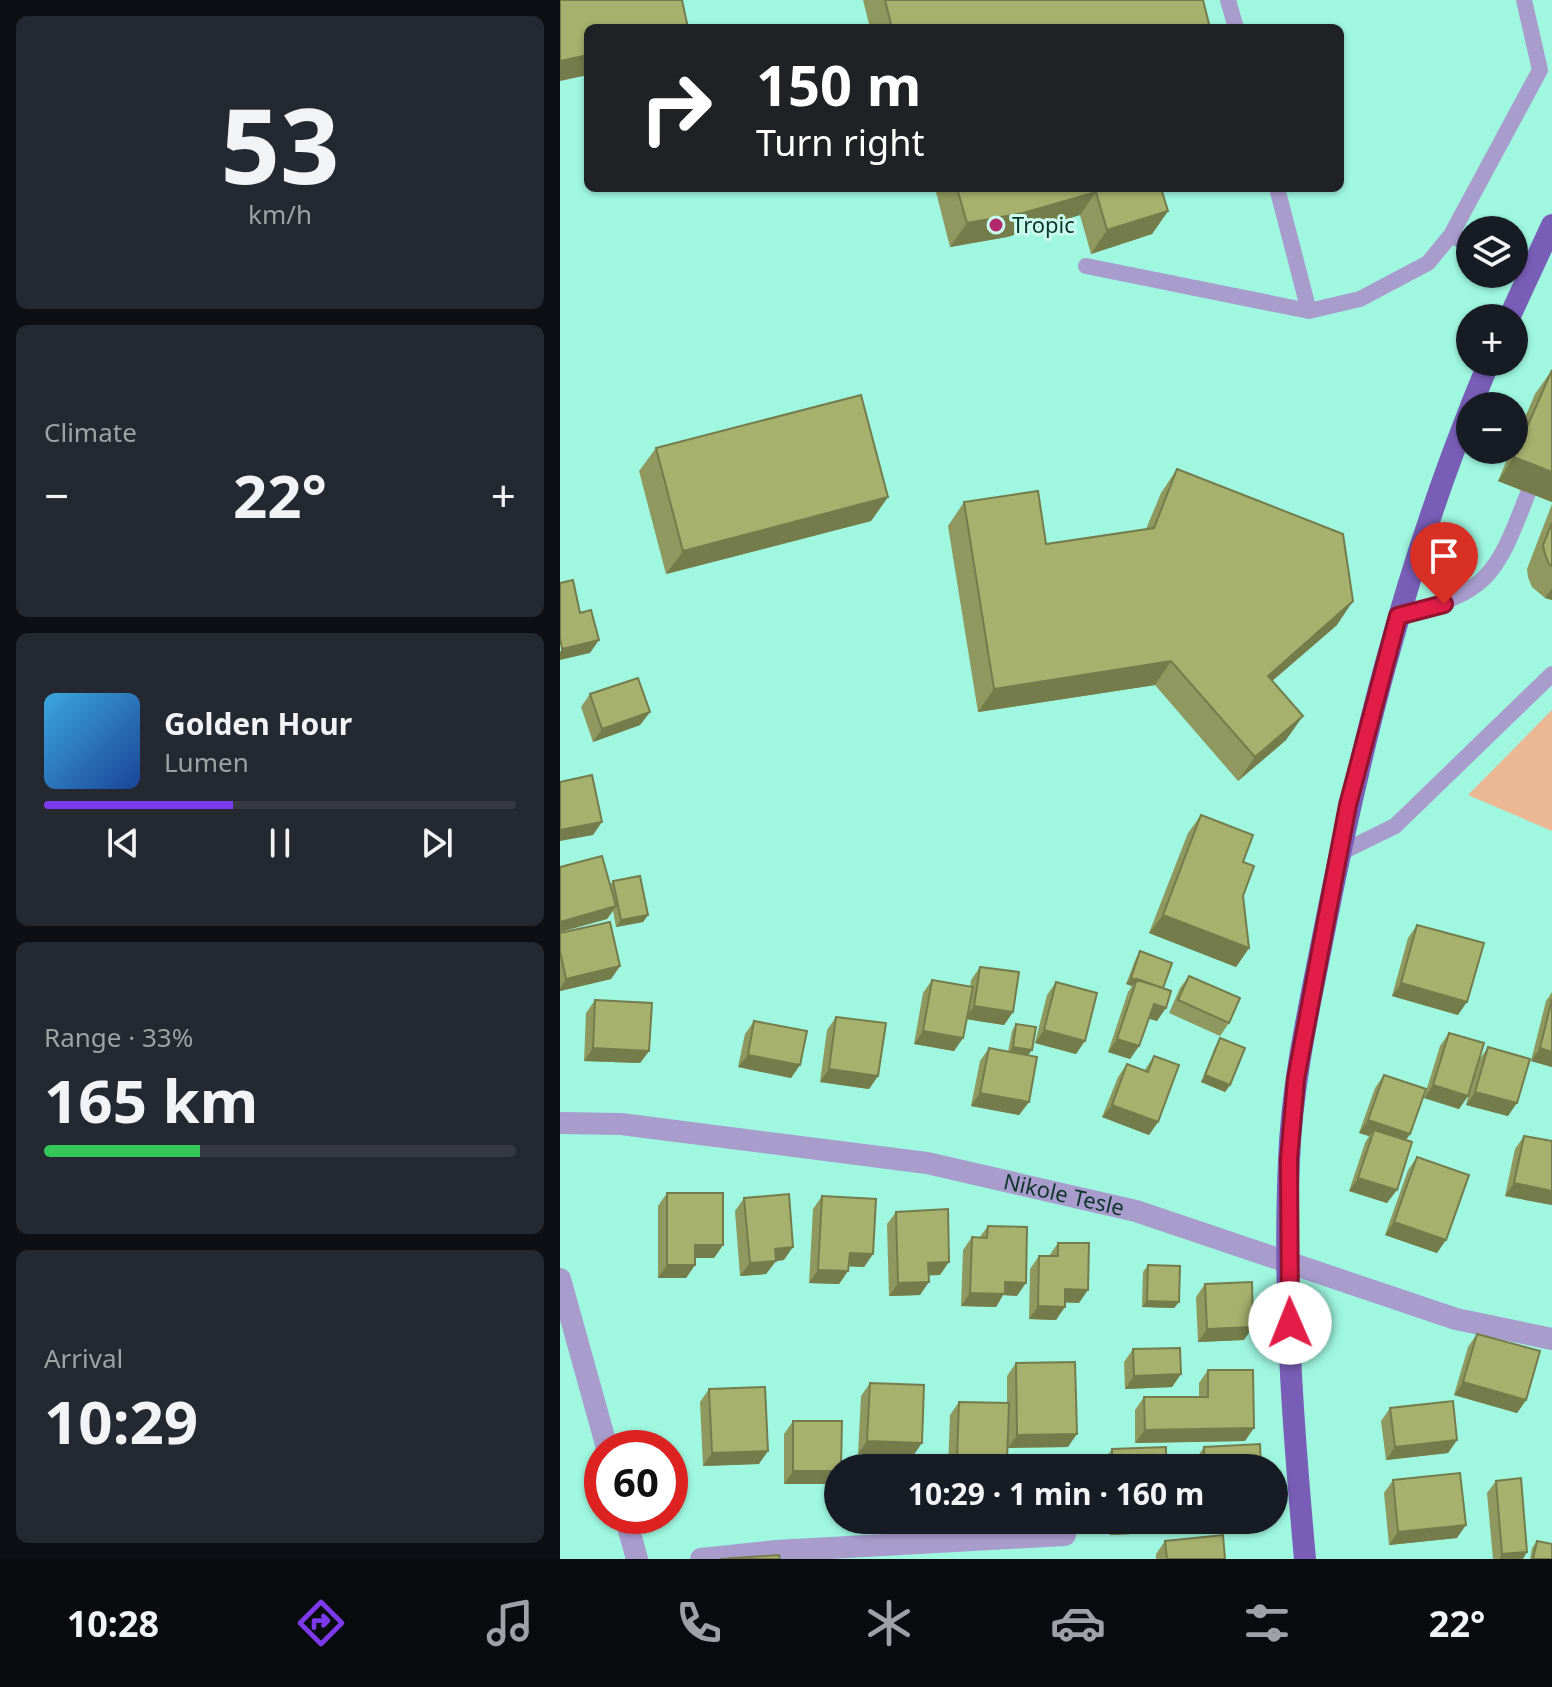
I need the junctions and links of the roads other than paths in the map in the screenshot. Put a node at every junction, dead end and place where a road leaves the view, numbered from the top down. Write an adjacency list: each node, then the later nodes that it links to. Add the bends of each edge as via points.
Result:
1 (1228, 0): 3 (lane)
2 (1524, 0): 5 (lane, via 1540,70)
3 (1235, 24)
4 (1278, 192): 10 (lane)
5 (1451, 235): 6 (lane); 10 (lane, via 1428,263 1398,281 1360,299)
6 (1456, 238)
7 (1550, 239): 8 (main road)
8 (1528, 263)
9 (1086, 266): 10 (lane)
10 (1309, 311)
11 (1456, 451): 13 (main road)
12 (1528, 493): 13 (lane, via 1510,541 1471,592)
13 (1398, 616): 15 (main road)
14 (1552, 674): 15 (lane, via 1395,826)
15 (1338, 854): 17 (main road, via 1296,1079)
16 (560, 1123): 17 (street, Nikole Tesle, via 621,1124 927,1163 1136,1211)
17 (1289, 1264): 19 (street, Nikole Tesle, via 1456,1319); 25 (main road, via 1291,1382)
18 (560, 1279): 20 (street)
19 (1552, 1339)
20 (602, 1430)
21 (630, 1534): 23 (street)
22 (1065, 1535): 24 (street)
23 (637, 1559)
24 (701, 1559)
25 (1305, 1559)

